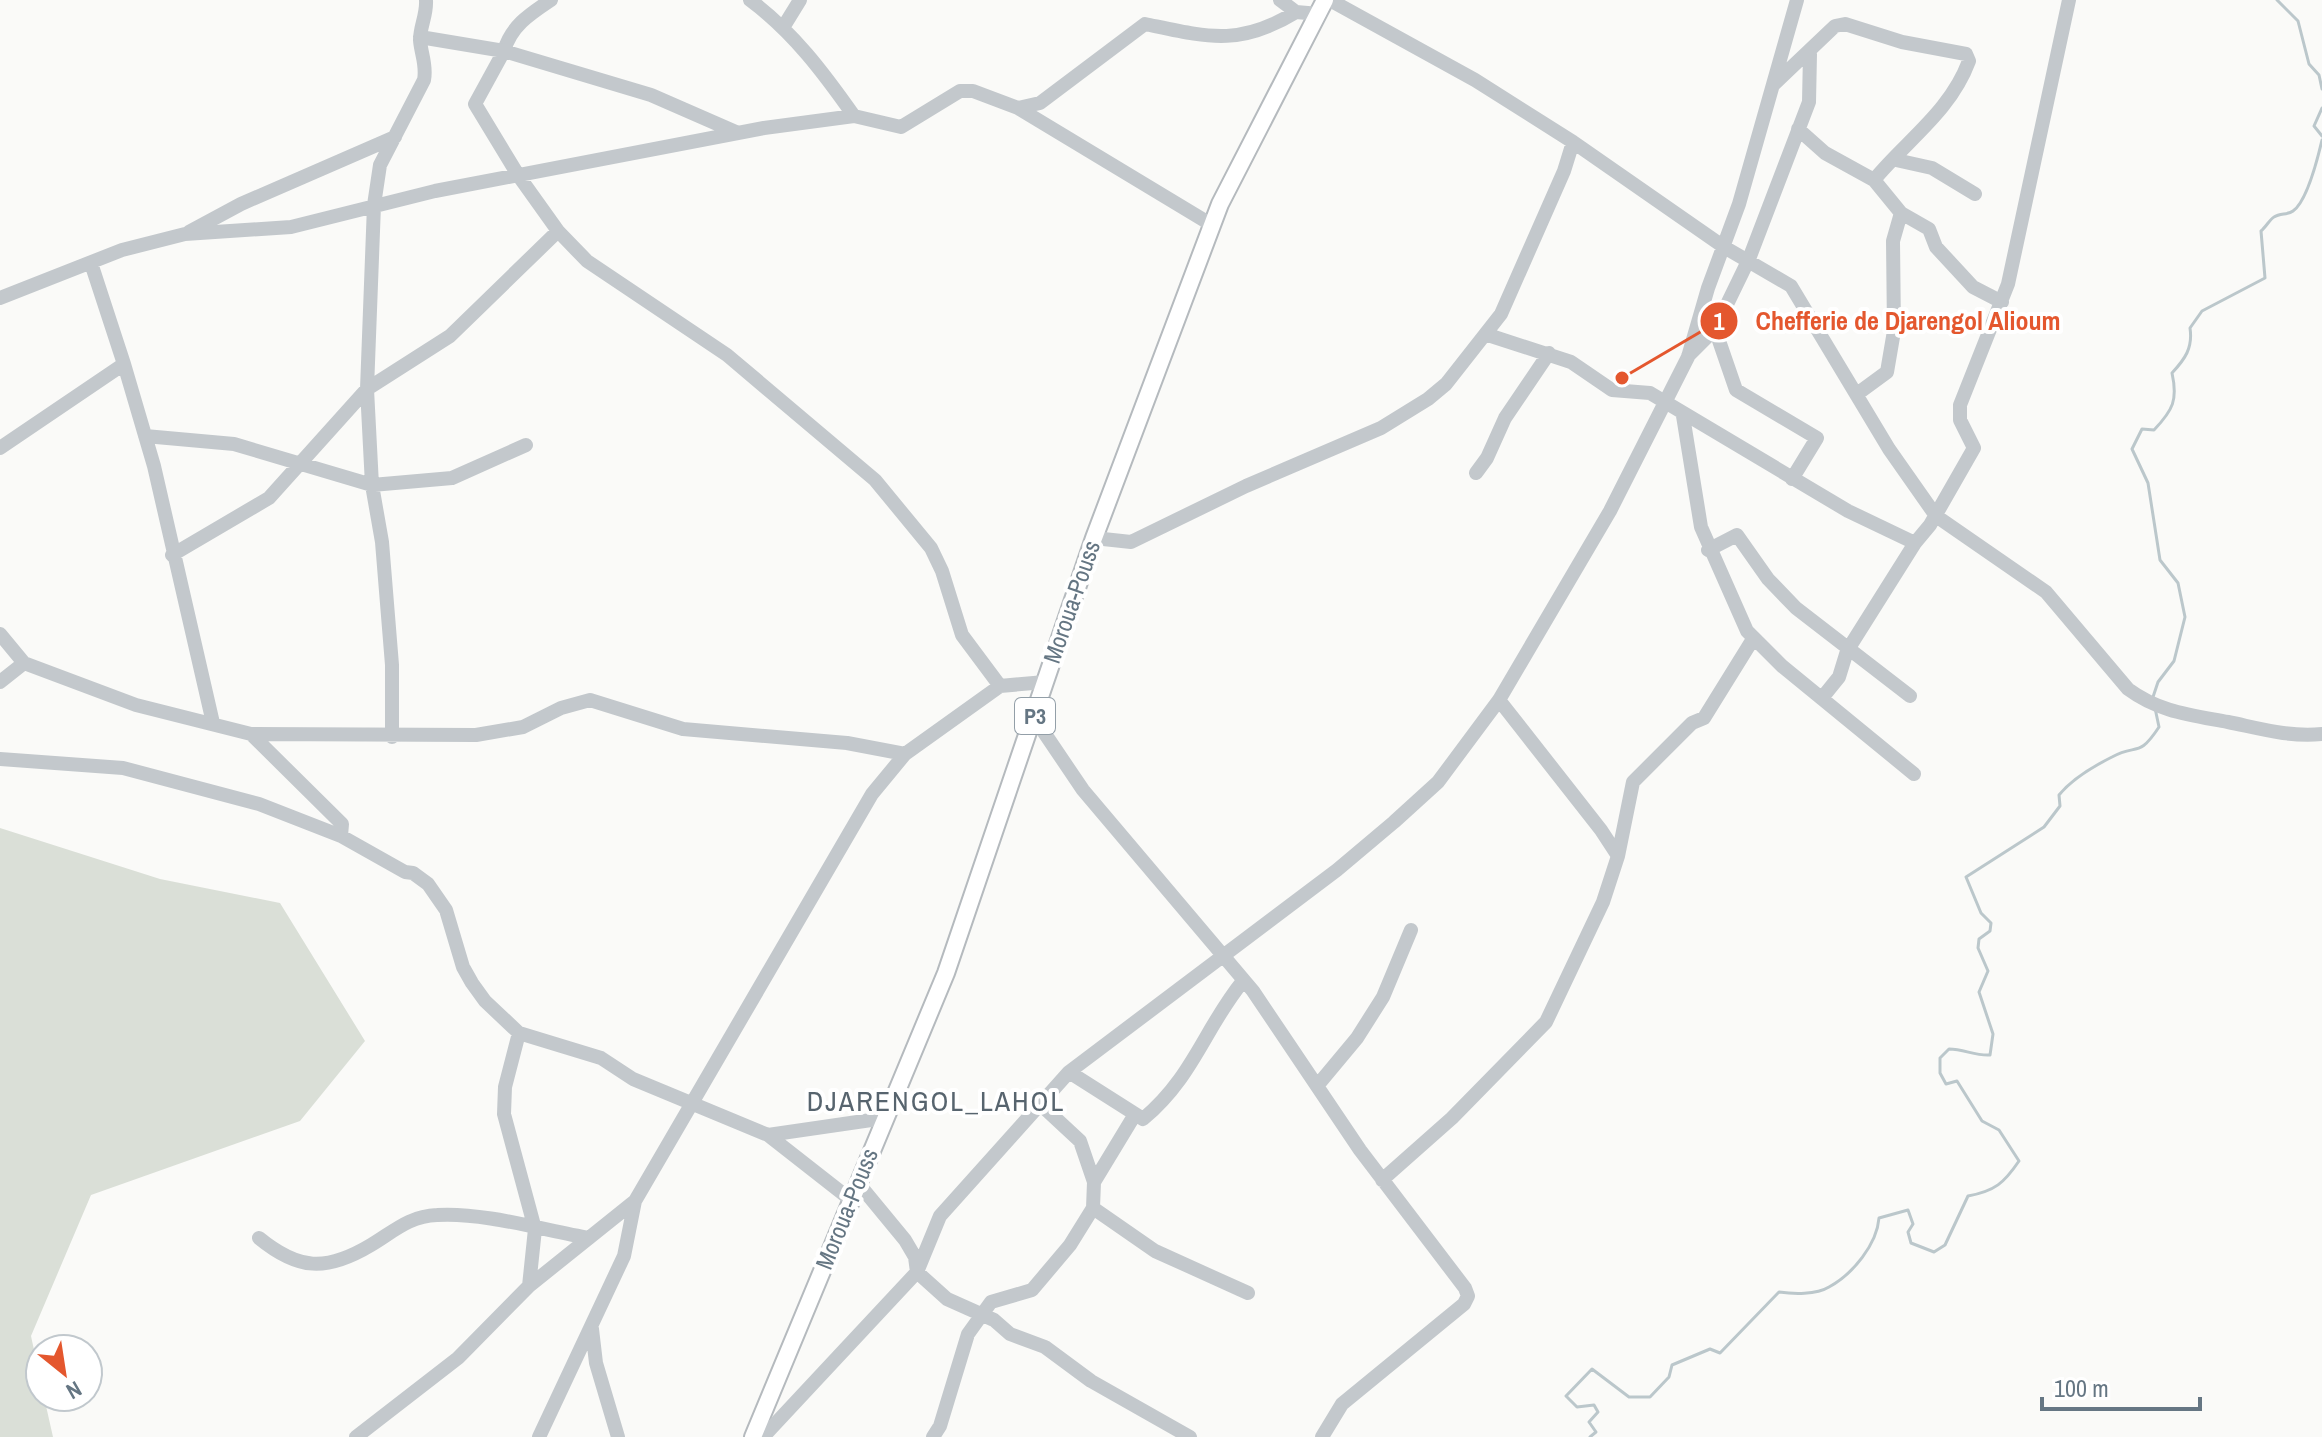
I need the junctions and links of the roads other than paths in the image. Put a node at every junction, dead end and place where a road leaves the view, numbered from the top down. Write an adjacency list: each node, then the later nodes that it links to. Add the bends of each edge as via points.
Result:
1 (426, 0): 11 (street)
2 (551, 0): 12 (street, via 516,26)
3 (750, 0): 10 (street)
4 (800, 0): 10 (street)
5 (1280, 0): 9 (street)
6 (1796, 0): 14 (street)
7 (2069, 0): 34 (street)
8 (1325, 5): 9 (street); 20 (street, via 1435,57); 27 (main road, Moroua-Pouss / P3)
9 (1296, 12): 15 (street, via 1250,35 1195,35 1145,24 1050,97)
10 (784, 26): 16 (street)
11 (420, 37): 12 (street); 19 (street, via 427,69)
12 (504, 51): 18 (street, via 651,95); 22 (street, via 475,106)
13 (1810, 54): 14 (street); 17 (street, via 1809,102); 21 (street, via 1835,26 1845,24 1966,54 1967,68 1947,102)
14 (1771, 87): 30 (street)
15 (1018, 108): 16 (street, via 960,91 901,127); 27 (street)
16 (854, 116): 18 (street)
17 (1798, 129): 23 (street, via 1825,153); 31 (street)
18 (739, 133): 22 (street)
19 (395, 137): 25 (street, via 380,165); 29 (street)
20 (1573, 142): 30 (street); 36 (street, via 1508,300)
21 (1896, 160): 23 (street); 24 (street, via 1932,168)
22 (518, 175): 25 (street); 28 (street)
23 (1874, 180): 26 (street)
24 (1975, 194)
25 (374, 205): 29 (street, via 291,227); 40 (street)
26 (1901, 213): 34 (street, via 1929,229 1936,247 1973,287); 41 (street, via 1893,241 1894,331 1887,372)
27 (1212, 225): 52 (main road, Moroua-Pouss / P3)
28 (558, 231): 40 (street, via 450,336); 62 (street, via 587,261 727,355 875,480 931,548 962,635)
29 (185, 234): 32 (street)
30 (1724, 247): 31 (street); 38 (street)
31 (1749, 259): 35 (street); 41 (street, via 1797,294)
32 (91, 263): 33 (street); 39 (street)
33 (0, 298)
34 (2002, 302): 51 (street, via 1960,405 1960,420 1974,448)
35 (1715, 329): 38 (street); 49 (street, via 1736,390 1817,438)
36 (1488, 335): 37 (street); 52 (street, via 1446,384 1381,428 1131,542)
37 (1549, 353): 42 (street, via 1583,368 1612,390 1639,391); 48 (street)
38 (1688, 357): 42 (street)
39 (124, 364): 44 (street); 46 (street)
40 (367, 389): 47 (street); 50 (street)
41 (1857, 394): 51 (street)
42 (1662, 402): 43 (street); 65 (street, via 1610,511)
43 (1683, 416): 49 (street); 54 (street)
44 (145, 436): 47 (street, via 234,444); 55 (street)
45 (526, 445): 50 (street, via 452,478)
46 (0, 448)
47 (304, 463): 50 (street); 55 (street, via 260,505)
48 (1476, 473)
49 (1792, 479): 53 (street)
50 (372, 485): 70 (street, via 391,650)
51 (1936, 516): 53 (street); 69 (street, via 2046,592 2144,701 2280,735)
52 (1094, 538): 61 (main road, Moroua-Pouss / P3)
53 (1915, 543): 58 (street)
54 (1708, 550): 57 (street); 58 (street, via 1737,535 1779,591)
55 (172, 555): 67 (street)
56 (0, 634): 59 (street)
57 (1753, 639): 64 (street); 75 (street, via 1704,718 1692,723 1633,782)
58 (1847, 651): 63 (street); 64 (street, via 1843,670)
59 (24, 663): 60 (street); 67 (street, via 136,705)
60 (0, 682)
61 (1045, 682): 62 (street); 66 (main road, Moroua-Pouss / P3)
62 (1000, 686): 71 (street)
63 (1910, 696)
64 (1822, 698): 73 (street)
65 (1499, 700): 75 (street); 77 (street, via 1438,782 1337,870)
66 (1035, 719): 77 (street, via 1083,790); 85 (main road, Moroua-Pouss / P3, via 946,973)
67 (213, 723): 68 (street)
68 (251, 734): 70 (street); 74 (street, via 342,824)
69 (2322, 734)
70 (392, 737): 71 (street, via 503,732 590,700 683,729 847,743)
71 (905, 754): 83 (street, via 865,805)
72 (0, 759): 74 (street, via 123,768 259,804)
73 (1914, 774)
74 (341, 836): 79 (street, via 428,884 446,910 472,983)
75 (1618, 856): 87 (street, via 1603,902 1546,1022)
76 (1411, 930): 81 (street, via 1383,997)
77 (1221, 956): 78 (street); 80 (street)
78 (1243, 981): 81 (street); 84 (street, via 1174,1092 1143,1119)
79 (519, 1033): 83 (street, via 601,1058 633,1079); 93 (street, via 504,1114)
80 (1069, 1072): 82 (street); 84 (street)
81 (1317, 1086): 87 (street)
82 (1038, 1102): 88 (street, via 1080,1141); 96 (street, via 940,1216)
83 (691, 1104): 86 (street); 91 (street)
84 (1134, 1116): 88 (street)
85 (885, 1118): 86 (street); 89 (main road, Moroua-Pouss / P3)
86 (768, 1135): 90 (street)
87 (1382, 1180): 108 (street, via 1468,1296 1409,1352 1342,1404)
88 (1094, 1182): 92 (street)
89 (858, 1183): 90 (main road, Moroua-Pouss / P3); 96 (street, via 905,1240)
90 (851, 1200): 104 (main road, Moroua-Pouss / P3)
91 (635, 1201): 95 (street); 100 (street, via 627,1247)
92 (1093, 1208): 98 (street, via 1155,1251); 99 (street, via 1039,1284 1024,1295 991,1302)
93 (535, 1229): 94 (street, via 462,1216 418,1217 358,1252 306,1265 282,1258); 95 (street); 97 (street)
94 (259, 1238)
95 (589, 1238): 97 (street)
96 (917, 1272): 99 (street, via 947,1299); 105 (street)
97 (529, 1286): 101 (street, via 458,1358)
98 (1248, 1293)
99 (981, 1313): 106 (street, via 965,1341); 107 (street)
100 (592, 1325): 102 (street); 103 (street, via 596,1363)
101 (356, 1437)
102 (539, 1437)
103 (618, 1437)
104 (753, 1437)
105 (763, 1437)
106 (933, 1437)
107 (1190, 1437)
108 (1322, 1437)

